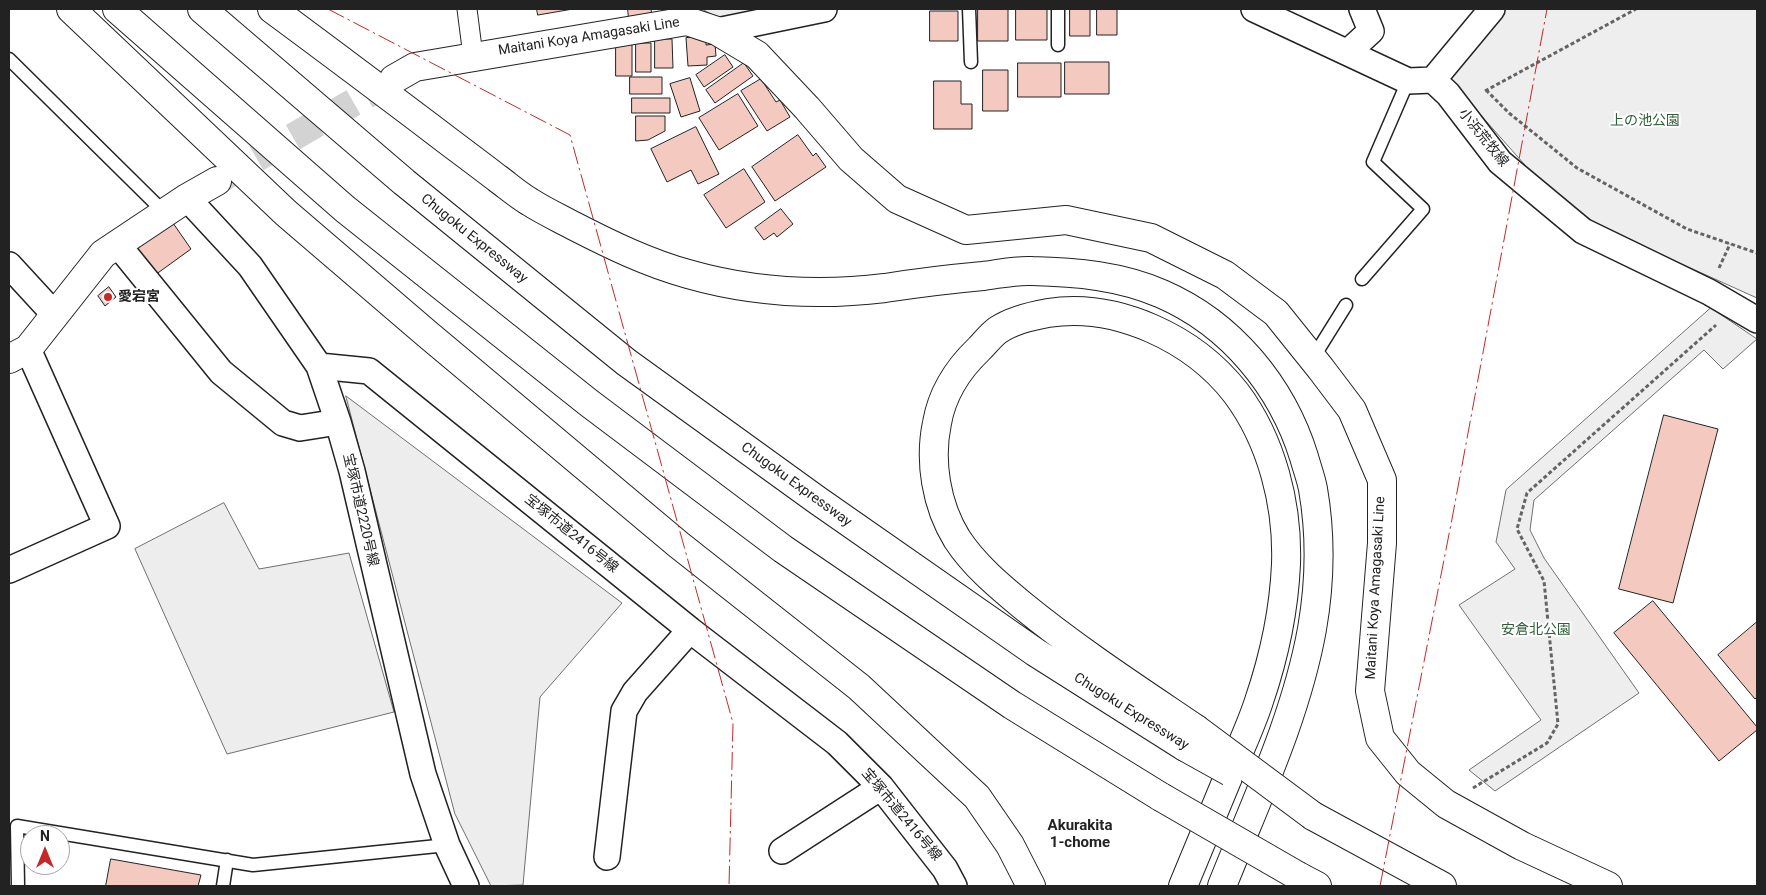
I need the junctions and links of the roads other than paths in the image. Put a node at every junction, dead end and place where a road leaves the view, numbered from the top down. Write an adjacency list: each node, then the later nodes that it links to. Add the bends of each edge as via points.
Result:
1 (71, 9): 48 (main road, via 286,213 418,327 679,544 859,686 978,798 1010,845)
2 (117, 9): 43 (main road, bridge, via 345,209 605,415 783,550 1012,705 1161,797)
3 (202, 9): 37 (main road, Chugoku Expressway, via 404,182 626,362 1035,652)
4 (272, 9): 50 (main road, via 530,202 616,248 654,263 731,284 827,293 1025,270 1072,272 1110,278 1162,294 1224,333 1272,387 1290,418 1313,486 1319,543 1318,589 1312,632 1299,680 1282,736)
5 (467, 9): 16 (street)
6 (824, 9): 13 (street)
7 (968, 9): 18 (lane)
8 (1058, 9): 14 (lane)
9 (1254, 9): 15 (street)
10 (1362, 9): 15 (street, via 1371,31)
11 (1492, 9): 20 (street)
12 (684, 15): 13 (main road, Maitani Koya Amagasaki Line); 16 (main road, Maitani Koya Amagasaki Line)
13 (717, 31): 32 (main road, Maitani Koya Amagasaki Line, via 757,55 851,158 898,199 966,230 1066,220 1151,238 1225,275 1262,302 1276,313)
14 (1058, 45)
15 (1348, 52): 21 (street)
16 (473, 56): 19 (main road, Maitani Koya Amagasaki Line, via 415,67)
17 (9, 59): 24 (lane)
18 (971, 62)
19 (394, 79)
20 (1433, 80): 21 (street); 30 (street, 小浜荒牧線, via 1500,162 1583,231)
21 (1408, 81): 27 (lane, via 1373,162 1423,209)
22 (217, 181): 23 (main road)
23 (187, 198): 24 (main road); 33 (street, via 250,266)
24 (165, 213): 25 (main road)
25 (118, 245): 29 (main road, via 103,254); 34 (street, via 221,372 283,423 300,428)
26 (9, 265): 29 (street)
27 (1362, 279)
28 (1346, 305): 32 (lane)
29 (55, 314): 31 (main road)
30 (1747, 314)
31 (18, 354): 35 (street, via 107,526)
32 (1312, 358): 52 (main road, Maitani Koya Amagasaki Line, via 1352,410 1382,480 1382,543 1370,691 1380,738 1408,773 1446,804 1522,846)
33 (319, 366): 34 (street, 宝塚市道2220号線); 36 (street, 宝塚市道2416号線, via 369,371)
34 (338, 422): 39 (street, 宝塚市道2220号線, via 422,774)
35 (9, 570)
36 (690, 630): 38 (street, 宝塚市道2416号線, via 837,743); 41 (street, via 635,692 624,711)
37 (1191, 738): 49 (main road, via 1059,636 988,576 957,539 943,509 935,476 934,437 947,391 964,363 997,331 1027,317 1067,310 1104,312 1141,323 1179,343 1213,369 1236,394 1272,461 1286,539 1281,614 1259,704); 51 (main road, Chugoku Expressway, bridge, via 1312,816)
38 (881, 787): 40 (street); 47 (street, 宝塚市道2416号線, via 946,869)
39 (447, 845): 42 (lane, via 253,865); 46 (street, 宝塚市道2220号線)
40 (782, 851)
41 (607, 858)
42 (227, 860): 44 (lane, via 17,826); 45 (lane)
43 (1308, 881)
44 (18, 886)
45 (223, 886)
46 (466, 886)
47 (954, 886)
48 (1031, 886)
49 (1183, 886)
50 (1222, 886)
51 (1442, 886)
52 (1608, 886)

